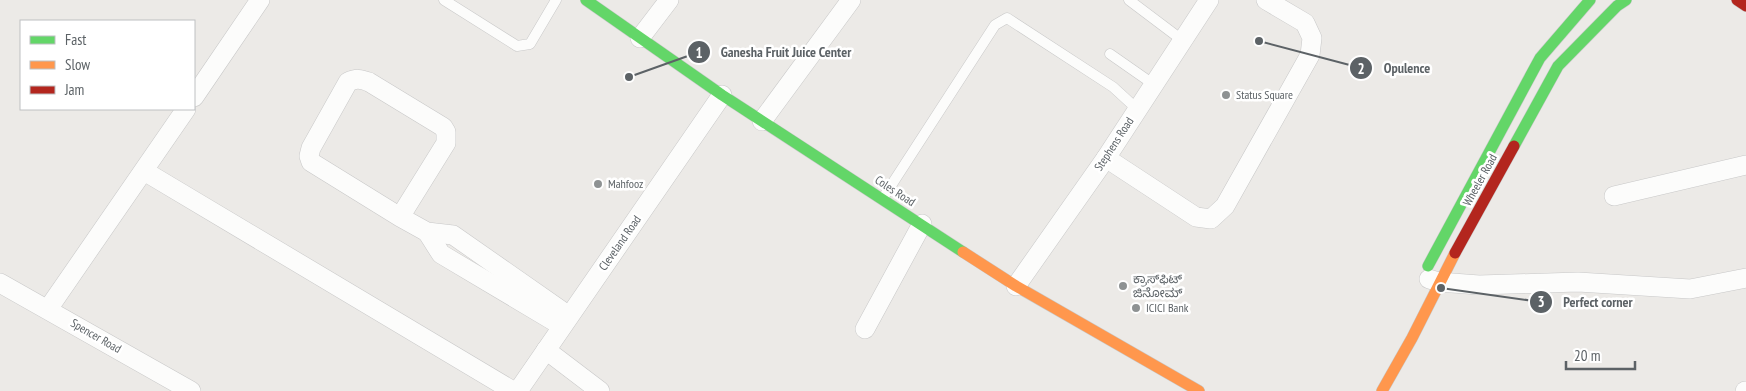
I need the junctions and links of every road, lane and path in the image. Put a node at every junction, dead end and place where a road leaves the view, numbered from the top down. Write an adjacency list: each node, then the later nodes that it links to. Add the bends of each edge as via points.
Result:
1 (260, 0): 19 (street)
2 (444, 0): 3 (lane, via 517,46 530,44)
3 (556, 0)
4 (586, 0): 14 (main road, Coles Road)
5 (669, 0): 14 (street)
6 (851, 0): 22 (street)
7 (1129, 0): 15 (lane)
8 (1209, 0): 15 (street, Stephens Road)
9 (1266, 0): 23 (street, via 1305,22 1312,38 1310,55 1224,206 1212,219 1196,217)
10 (1590, 0): 26 (main road, Wheeler Road, via 1540,58)
11 (1626, 0): 27 (main road, Wheeler Road, via 1558,66)
12 (1737, 0): 13 (main road)
13 (1746, 6)
14 (640, 38): 18 (main road, Coles Road)
15 (1182, 40): 17 (street, Stephens Road)
16 (1110, 54): 17 (lane)
17 (1153, 84): 20 (street, Stephens Road)
18 (722, 95): 22 (main road, Coles Road); 37 (street, Cleveland Road)
19 (195, 97)
20 (1137, 109): 23 (street, Stephens Road); 29 (lane, via 1112,87 1007,18 994,25)
21 (185, 110): 25 (street)
22 (762, 121): 29 (main road, Coles Road)
23 (1106, 158): 35 (street, Stephens Road)
24 (1746, 165): 28 (street)
25 (144, 171): 36 (street); 41 (street)
26 (1471, 184): 27 (main road); 33 (main road, Wheeler Road)
27 (1488, 193): 33 (main road, Wheeler Road)
28 (1614, 196)
29 (882, 199): 31 (main road, Coles Road)
30 (400, 217): 30 (street, via 446,142 446,132 443,126 369,82 354,79 348,82 309,156 312,162); 37 (street, via 427,232 442,254)
31 (922, 224): 35 (main road, Coles Road); 38 (street)
32 (1746, 278): 33 (street, via 1690,290 1578,282)
33 (1426, 282): 45 (main road, Wheeler Road, via 1412,338)
34 (0, 283): 36 (street, Spencer Road)
35 (1016, 286): 44 (main road, Coles Road)
36 (48, 308): 40 (street, Spencer Road)
37 (565, 321): 39 (street, Cleveland Road)
38 (864, 329)
39 (546, 350): 42 (street, Cleveland Road); 43 (street)
40 (191, 391)
41 (513, 391)
42 (518, 391)
43 (600, 391)
44 (1199, 391)
45 (1382, 391)

